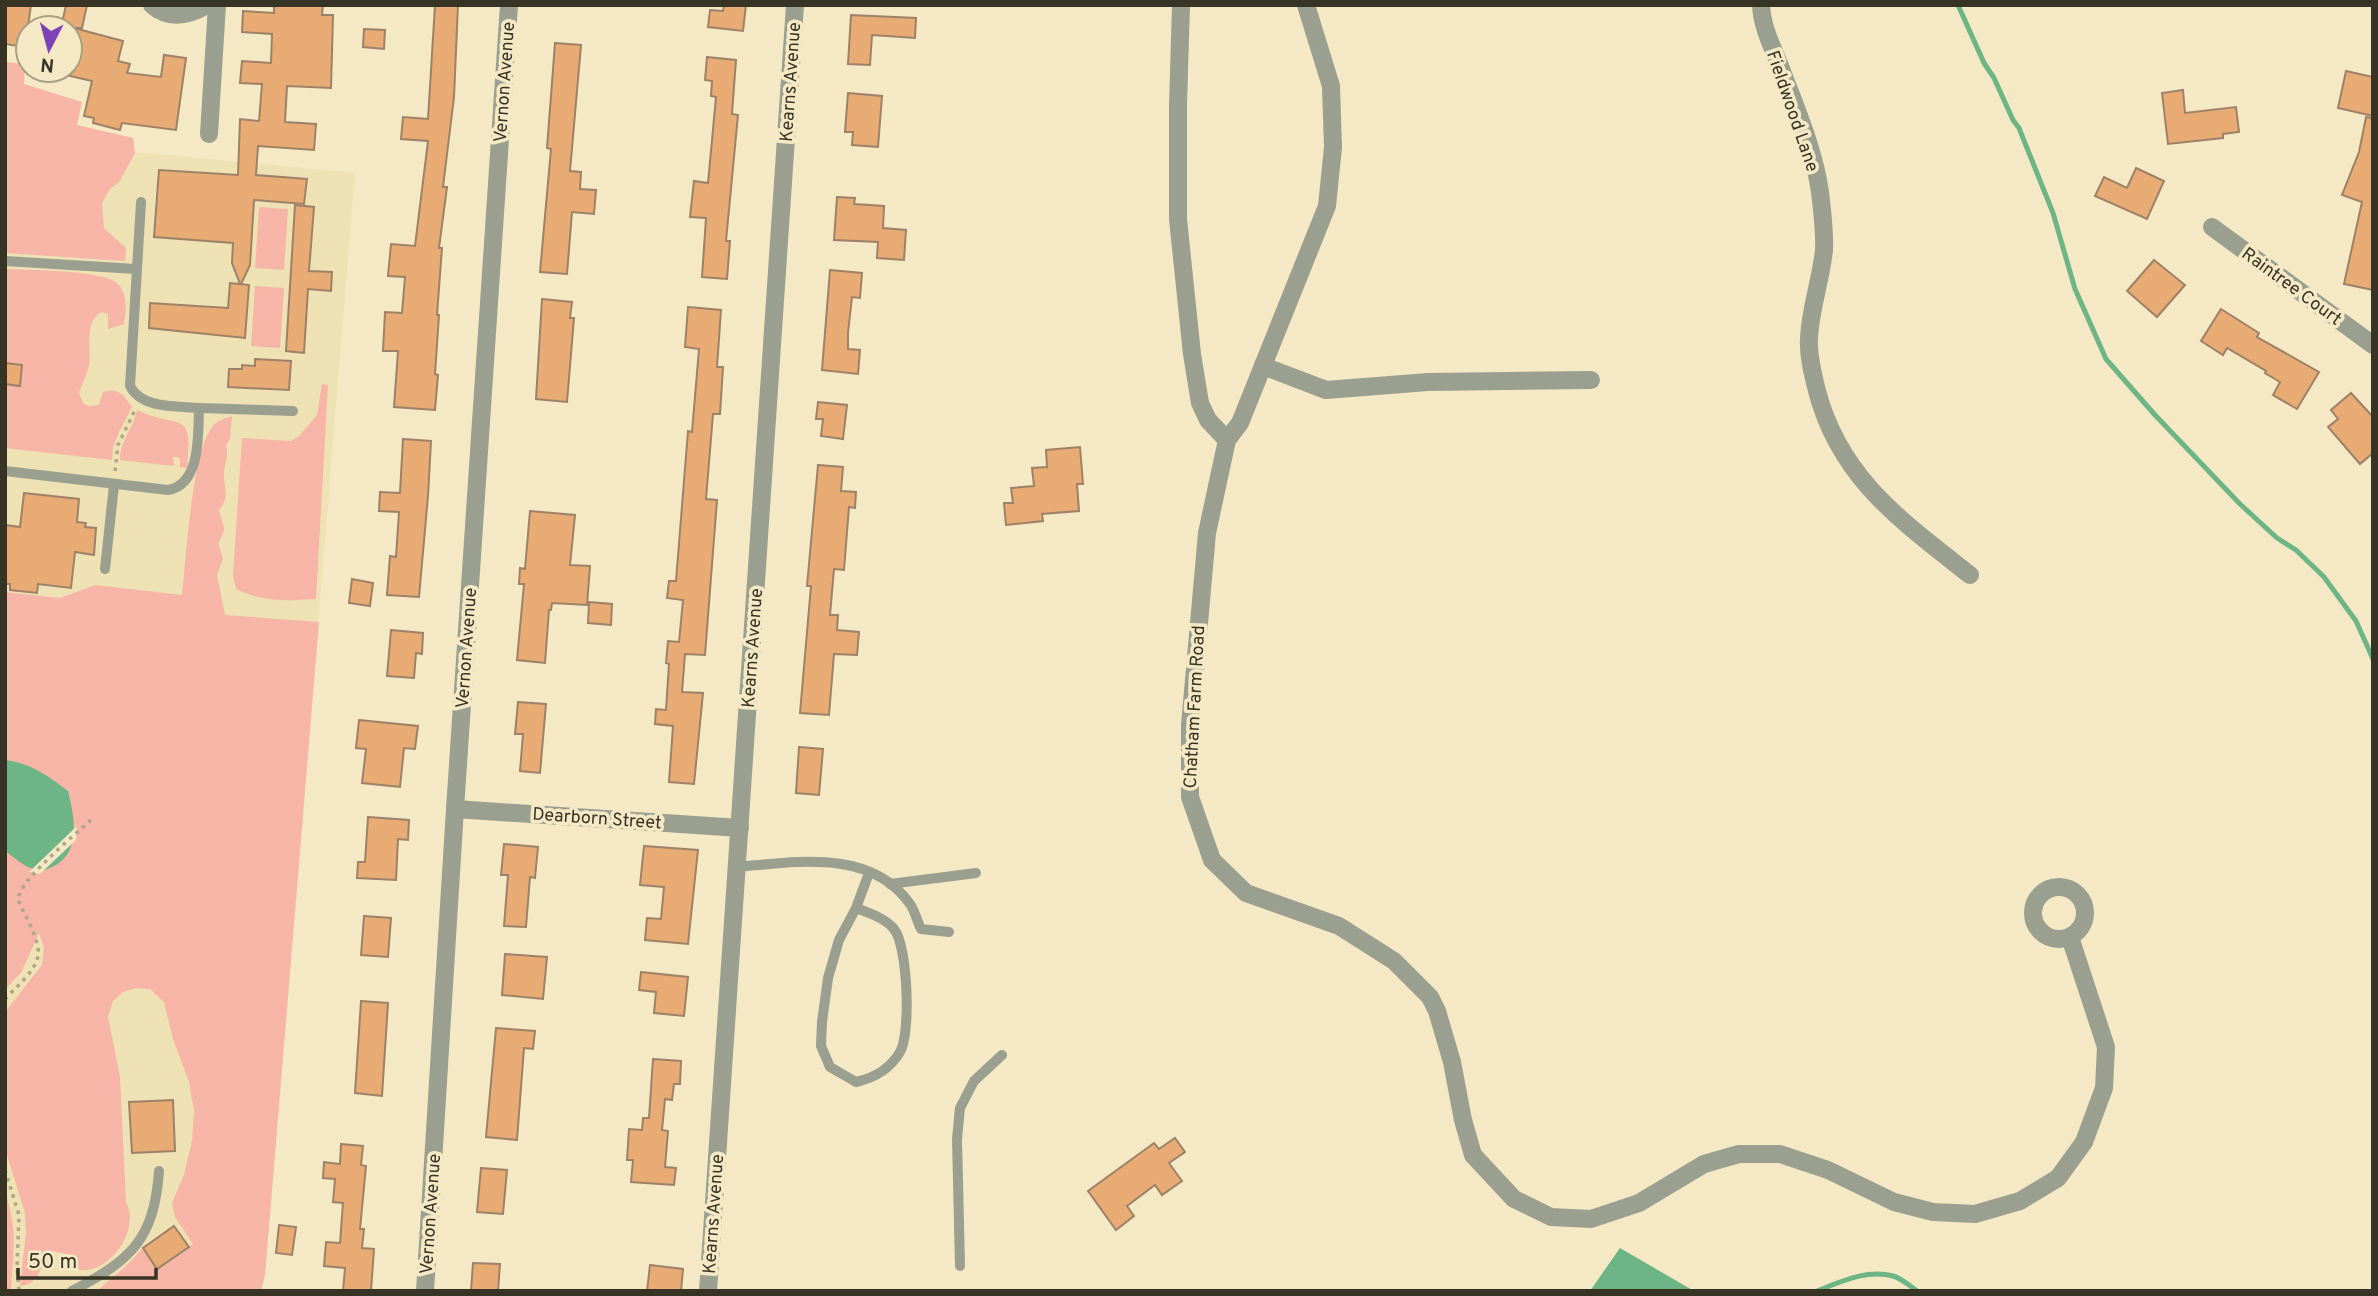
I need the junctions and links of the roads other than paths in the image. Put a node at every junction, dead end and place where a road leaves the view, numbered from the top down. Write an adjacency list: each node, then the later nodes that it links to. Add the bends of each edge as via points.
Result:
1 (152, 5): 2 (street, via 176,15 194,13)
2 (207, 5)
3 (216, 5): 9 (street)
4 (509, 5): 24 (street, Vernon Avenue)
5 (796, 5): 25 (street, Kearns Avenue)
6 (1181, 5): 19 (street, via 1178,219 1192,354 1200,403 1208,420)
7 (1306, 5): 15 (street, Chatham Farm Road, via 1331,86 1333,147 1327,206)
8 (1761, 5): 23 (street, Fieldwood Lane, via 1767,36 1820,191 1824,249 1808,340 1821,406 1851,467 1872,493)
9 (209, 134)
10 (141, 202): 13 (lane)
11 (2212, 228): 14 (street, Raintree Court)
12 (5, 261): 13 (lane)
13 (136, 268): 17 (lane, via 129,377 134,394 155,404)
14 (2373, 345)
15 (1263, 366): 16 (street, via 1326,390 1428,382); 19 (street, Chatham Farm Road, via 1240,423)
16 (1591, 380)
17 (199, 408): 18 (lane); 21 (lane, via 198,441 190,474 182,485 168,490)
18 (293, 411)
19 (1227, 440): 32 (street, Chatham Farm Road, via 1208,533 1190,725 1190,797 1212,860 1246,893 1339,926 1394,961 1430,997 1452,1062 1473,1155 1514,1199 1551,1217 1591,1219 1639,1203 1704,1164 1739,1154 1780,1154 1828,1170 1894,1202 1933,1213 1975,1214 2020,1201 2058,1178 2084,1142 2104,1088 2106,1047)
20 (5, 471): 21 (lane)
21 (114, 485): 22 (lane)
22 (105, 569)
23 (1970, 575)
24 (455, 809): 25 (street, Dearborn Street); 37 (street, Vernon Avenue)
25 (740, 828): 26 (street, Kearns Avenue)
26 (737, 867): 27 (lane, via 820,860); 38 (street, Kearns Avenue)
27 (869, 873): 29 (lane); 30 (lane)
28 (976, 873): 29 (lane)
29 (890, 884): 31 (lane, via 910,904 921,929)
30 (856, 908): 30 (lane, via 839,940 828,978 821,1046 830,1067 856,1082 889,1066 901,1050 906,1026 902,952 895,930)
31 (949, 932)
32 (2070, 937)
33 (1002, 1055): 35 (lane, via 974,1081 960,1108)
34 (159, 1171): 36 (lane, via 156,1204 141,1240 125,1258)
35 (960, 1266)
36 (72, 1291)
37 (425, 1291)
38 (708, 1291)

